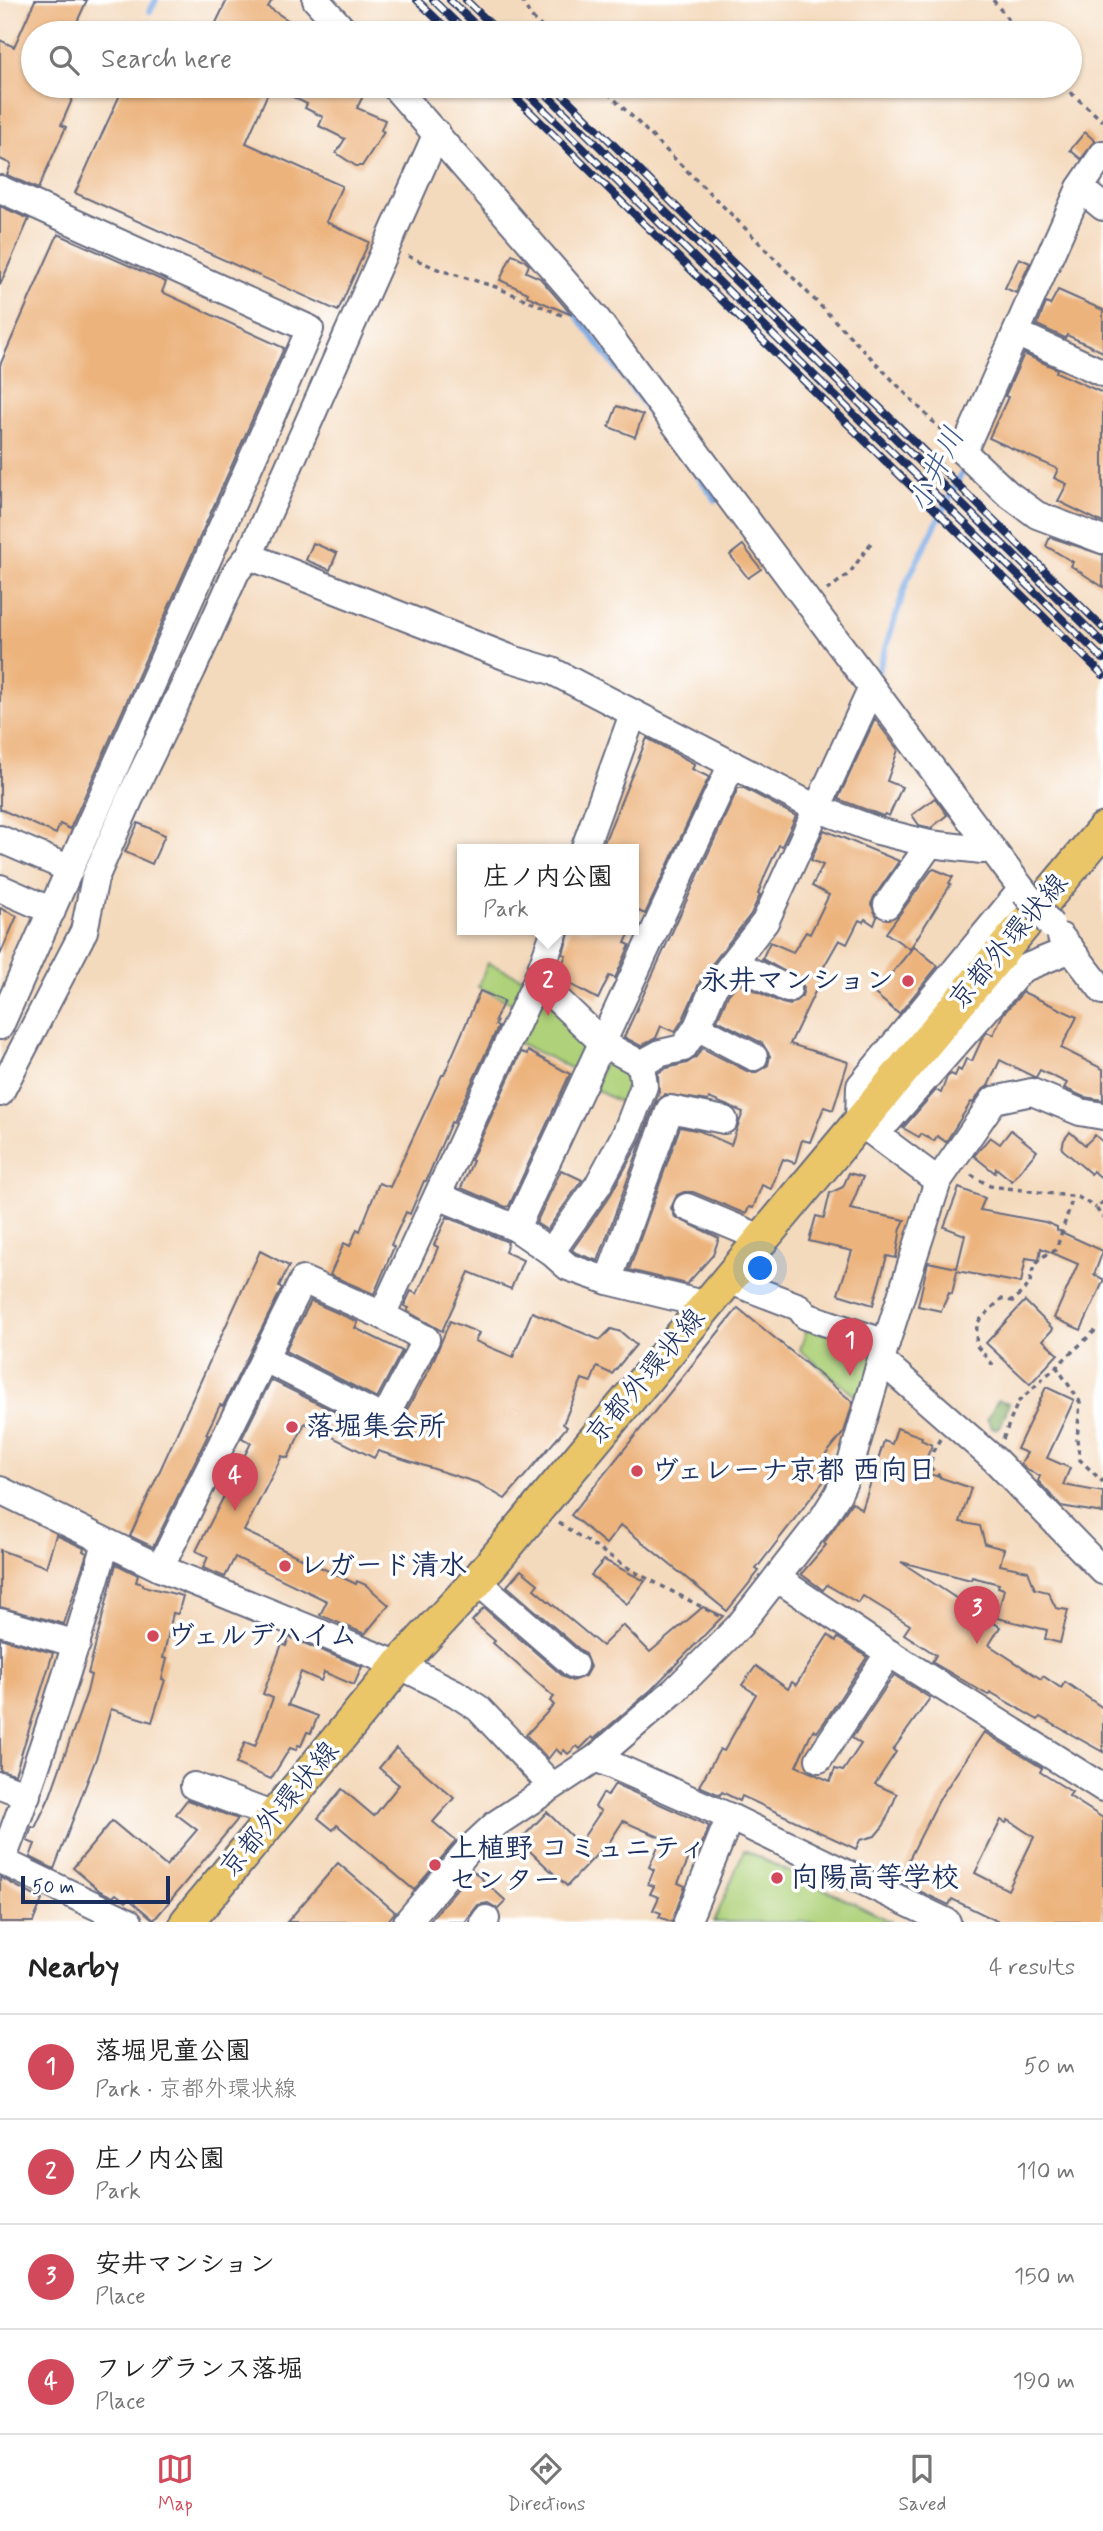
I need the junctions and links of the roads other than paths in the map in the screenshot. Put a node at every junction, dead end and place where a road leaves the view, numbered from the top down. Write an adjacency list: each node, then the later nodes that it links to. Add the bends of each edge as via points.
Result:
1 (316, 0): 2 (street)
2 (335, 21)
3 (405, 98): 4 (street)
4 (437, 134): 12 (street); 13 (street, via 592,313)
5 (1103, 154): 6 (street)
6 (1080, 187): 8 (street); 9 (street)
7 (0, 189): 22 (street, via 310,329)
8 (1103, 207)
9 (1016, 333): 10 (street); 11 (street, via 968,441 960,449 1037,515)
10 (1103, 373)
11 (1103, 540)
12 (249, 556): 14 (street, via 552,671); 38 (street, via 236,572 130,798 95,878 83,931)
13 (872, 688): 16 (street); 21 (street)
14 (633, 714): 15 (street); 19 (street)
15 (732, 764): 16 (street); 35 (street)
16 (816, 808): 20 (street); 29 (street, via 765,922)
17 (1103, 830): 41 (main road, 京都外環状線)
18 (0, 839): 22 (street)
19 (586, 844)
20 (930, 844): 21 (street); 25 (street)
21 (992, 849): 24 (street)
22 (70, 869): 26 (street)
23 (0, 888): 26 (street)
24 (1023, 891): 28 (street, bridge); 41 (street, via 860,1086)
25 (887, 905)
26 (52, 911): 33 (street)
27 (553, 935): 30 (street)
28 (1071, 949): 32 (street); 41 (street, via 1022,969 888,1121)
29 (733, 964): 31 (street); 34 (street, via 714,987)
30 (537, 980): 35 (street); 43 (street)
31 (788, 989)
32 (1103, 992)
33 (0, 1026)
34 (697, 1027): 36 (street); 37 (street, via 683,1048 660,1053)
35 (604, 1044): 37 (street); 45 (street)
36 (754, 1057)
37 (641, 1064): 47 (street, via 644,1086 626,1133 598,1185)
38 (0, 1093)
39 (1103, 1116): 42 (street, via 1080,1112 1032,1092 994,1100)
40 (724, 1120): 48 (street, via 670,1109)
41 (859, 1122): 42 (street); 46 (main road, 京都外環状線)
42 (945, 1172): 51 (street)
43 (438, 1196): 45 (street); 50 (street)
44 (687, 1207): 46 (street)
45 (516, 1228): 47 (street)
46 (761, 1238): 49 (main road, 京都外環状線)
47 (551, 1252): 48 (street, via 568,1267)
48 (608, 1281): 49 (street)
49 (717, 1292): 51 (street, via 799,1307 806,1316); 58 (main road, 京都外環状線)
50 (382, 1315): 52 (street, via 303,1280); 52 (street, via 426,1339 384,1419)
51 (884, 1352): 56 (street); 57 (street, via 838,1494)
52 (265, 1359): 55 (street)
53 (0, 1490): 54 (street)
54 (106, 1543): 55 (street); 60 (street)
55 (160, 1568): 62 (street)
56 (1103, 1571)
57 (778, 1579): 61 (street); 64 (street, via 674,1691)
58 (477, 1581): 62 (main road, 京都外環状線); 63 (street)
59 (0, 1622): 60 (street)
60 (76, 1644): 70 (street)
61 (889, 1654): 65 (street); 69 (street)
62 (399, 1665): 68 (street, via 478,1708); 71 (main road, 京都外環状線)
63 (575, 1665)
64 (596, 1758): 68 (street); 72 (street)
65 (819, 1759)
66 (0, 1785): 70 (street)
67 (194, 1786): 71 (street)
68 (552, 1786): 76 (street, via 497,1823)
69 (1103, 1788)
70 (27, 1795): 73 (street)
71 (274, 1816): 75 (main road, 京都外環状線)
72 (730, 1817): 77 (street); 78 (street)
73 (1, 1860): 74 (street)
74 (129, 1922)
75 (187, 1922)
76 (407, 1922)
77 (687, 1922)
78 (947, 1922)

